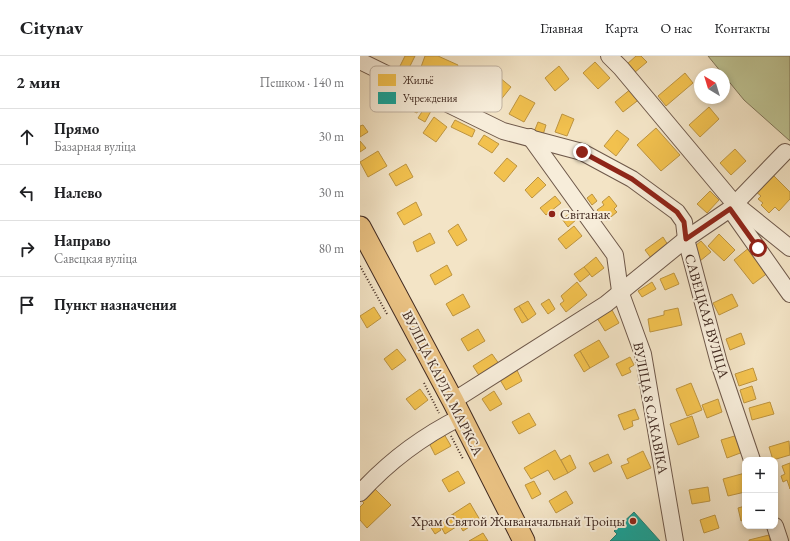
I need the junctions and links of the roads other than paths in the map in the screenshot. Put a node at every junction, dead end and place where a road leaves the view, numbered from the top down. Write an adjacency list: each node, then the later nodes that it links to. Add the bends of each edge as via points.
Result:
1 (609, 56): 7 (street)
2 (360, 61): 3 (street, САВЕЦКАЯ ВУЛІЦА)
3 (370, 66)
4 (464, 112): 5 (street, САВЕЦКАЯ ВУЛІЦА, via 503,131)
5 (530, 137): 9 (street, САВЕЦКАЯ ВУЛІЦА, via 582,152 632,179 677,212 684,222); 11 (street, ВУЛІЦА 8 САКАВІКА, via 615,255)
6 (784, 152): 7 (street)
7 (732, 206): 9 (street); 10 (street); 12 (street)
8 (360, 227): 13 (main road, ВУЛІЦА КАРЛА МАРКСА)
9 (686, 239): 11 (street); 14 (street, САВЕЦКАЯ ВУЛІЦА, via 719,363)
10 (790, 248)
11 (620, 291): 13 (street, via 606,304); 18 (street, ВУЛІЦА 8 САКАВІКА, via 643,354)
12 (790, 294)
13 (453, 414): 15 (street, via 391,462); 17 (main road, ВУЛІЦА КАРЛА МАРКСА)
14 (751, 457)
15 (360, 493)
16 (776, 529): 19 (street)
17 (524, 541)
18 (675, 541)
19 (780, 541)

